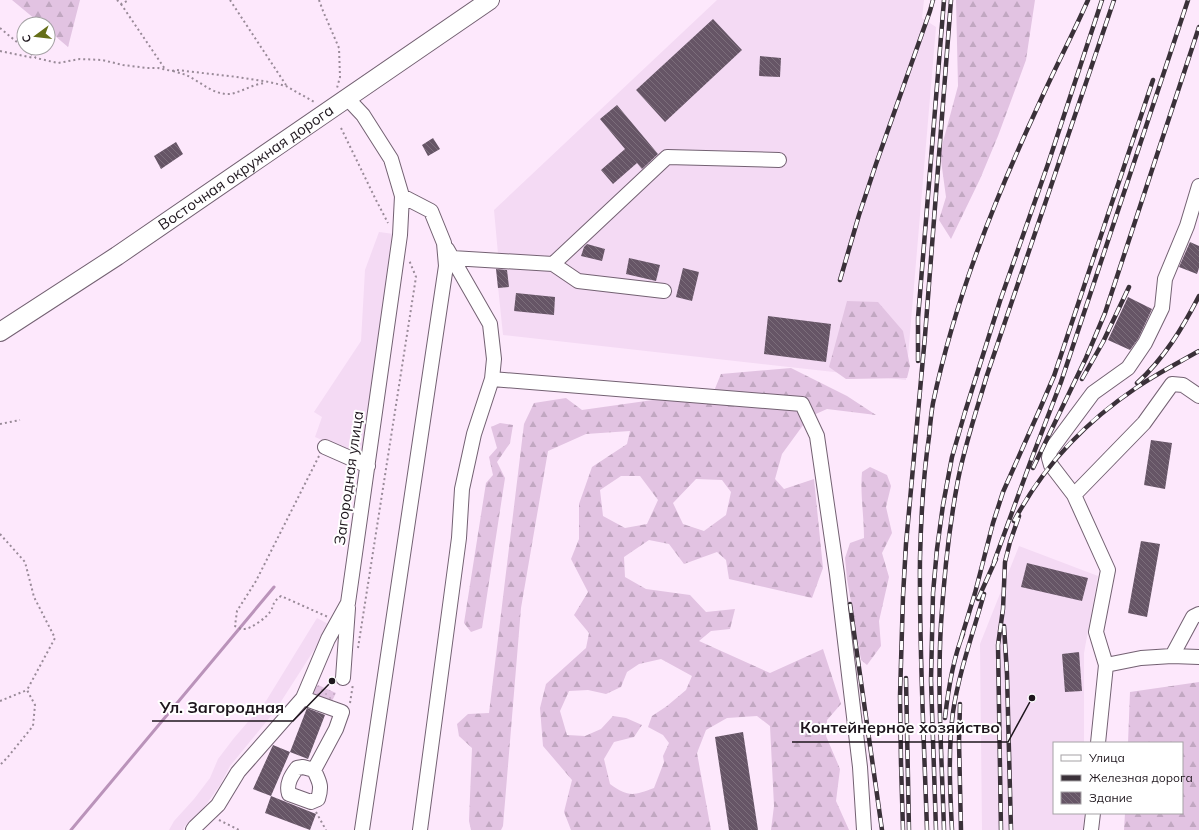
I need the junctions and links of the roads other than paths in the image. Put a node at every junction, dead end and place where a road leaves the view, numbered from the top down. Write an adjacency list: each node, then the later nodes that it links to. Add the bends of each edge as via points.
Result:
1 (490, 0): 2 (main road, Восточная окружная дорога)
2 (341, 94): 5 (street, Загородная улица, via 363,115 391,160); 10 (main road, Восточная окружная дорога, via 329,110 117,256)
3 (779, 160): 8 (street, via 667,157)
4 (1199, 186): 15 (street, via 1187,226 1165,279 1162,308 1145,343 1128,368 1093,393 1050,451 1051,464)
5 (402, 196): 6 (street, via 431,211); 14 (street, Загородная улица, via 400,235)
6 (444, 243): 7 (street); 27 (street, via 446,266)
7 (452, 258): 8 (street); 11 (street, via 490,324 494,359)
8 (553, 264): 9 (street, via 578,281)
9 (664, 291)
10 (0, 332)
11 (492, 380): 28 (street, via 474,434 462,489 459,538); 29 (street, via 802,404 817,436 837,574 860,767)
12 (1199, 396): 15 (street, via 1183,385 1172,384 1144,423)
13 (325, 447): 14 (street)
14 (368, 466): 16 (street, Загородная улица)
15 (1074, 495): 20 (street, via 1108,570 1096,632)
16 (348, 603): 21 (street); 22 (street, Загородная улица, via 328,638)
17 (1199, 614): 18 (street, via 1193,617)
18 (1172, 656): 19 (street); 20 (street, via 1141,658)
19 (1199, 657)
20 (1106, 665): 23 (street)
21 (343, 678)
22 (303, 698): 24 (street, via 342,712); 26 (street, Загородная улица, via 238,772 218,805)
23 (1098, 742)
24 (314, 770): 24 (street, via 297,768 287,788 289,794 311,802 318,799 321,790)
25 (1093, 814): 30 (street)
26 (193, 830)
27 (362, 830)
28 (420, 830)
29 (864, 830)
30 (1091, 830)

